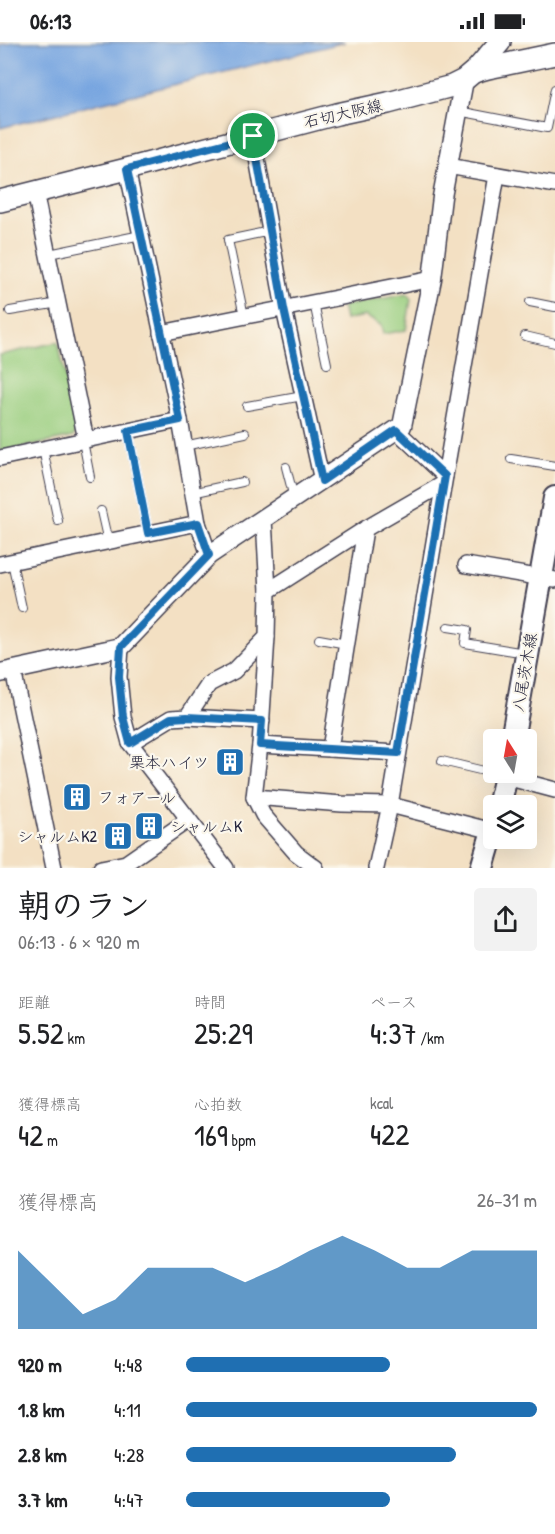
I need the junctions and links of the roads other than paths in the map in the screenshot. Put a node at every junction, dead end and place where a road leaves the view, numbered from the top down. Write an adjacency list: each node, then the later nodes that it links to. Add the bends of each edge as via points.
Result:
1 (500, 42): 3 (main road, 石切大阪線)
2 (555, 54): 3 (main road, 石切大阪線, via 488,68)
3 (469, 76): 5 (street); 6 (main road, 石切大阪線, via 439,90)
4 (555, 89): 5 (lane, via 548,128)
5 (458, 111): 7 (street)
6 (253, 136): 8 (main road, 石切大阪線); 13 (street)
7 (448, 166): 9 (street); 16 (street)
8 (127, 169): 11 (main road, 石切大阪線); 14 (street)
9 (497, 175): 10 (street); 42 (street)
10 (555, 185)
11 (35, 192): 12 (main road, 石切大阪線); 15 (street)
12 (0, 201)
13 (270, 231): 21 (street); 23 (lane, via 228,240)
14 (141, 235): 15 (lane); 24 (street)
15 (49, 254): 18 (street)
16 (432, 279): 19 (street); 31 (street, via 402,426)
17 (530, 302): 20 (lane)
18 (58, 303): 22 (lane); 34 (street)
19 (314, 303): 21 (street); 27 (lane)
20 (555, 307)
21 (284, 309): 23 (street); 28 (street)
22 (10, 311)
23 (244, 316): 24 (street)
24 (161, 333): 30 (street)
25 (525, 336): 26 (lane)
26 (555, 343)
27 (327, 364)
28 (303, 396): 29 (lane); 43 (street)
29 (247, 406)
30 (180, 420): 32 (street); 35 (street)
31 (396, 430): 42 (street); 43 (street)
32 (128, 431): 34 (street); 53 (lane)
33 (245, 433): 35 (lane)
34 (84, 440): 36 (street); 41 (lane)
35 (184, 446): 45 (street)
36 (43, 449): 37 (street); 50 (lane)
37 (0, 458)
38 (511, 459): 39 (lane)
39 (555, 465)
40 (286, 467): 47 (lane)
41 (90, 477)
42 (444, 480): 52 (street); 74 (street)
43 (322, 481): 47 (street)
44 (242, 483): 45 (lane)
45 (192, 493): 51 (street)
46 (555, 498): 58 (main road, 八尾茨木線)
47 (294, 499): 49 (street)
48 (101, 511): 54 (lane)
49 (264, 519): 55 (street); 59 (street)
50 (58, 521)
51 (198, 523): 53 (street); 55 (street)
52 (365, 530): 59 (street); 64 (street)
53 (148, 533): 54 (street)
54 (108, 542): 56 (street)
55 (209, 555): 65 (street)
56 (6, 563): 60 (lane)
57 (466, 565): 58 (street)
58 (548, 579): 66 (main road, 八尾茨木線)
59 (268, 591): 62 (street)
60 (21, 608)
61 (448, 627): 66 (lane, via 467,630 465,643)
62 (267, 637): 68 (street, via 234,671 209,684); 69 (street)
63 (319, 639): 64 (lane)
64 (346, 644): 73 (street)
65 (121, 647): 67 (street); 71 (street, via 119,677)
66 (526, 653): 70 (main road, 八尾茨木線)
67 (6, 671): 84 (street)
68 (187, 717): 69 (street); 71 (street, via 171,718)
69 (262, 721): 72 (street)
70 (514, 729)
71 (130, 743): 81 (street)
72 (260, 745): 73 (street); 79 (street)
73 (330, 749): 74 (street)
74 (398, 753): 80 (street)
75 (442, 761): 76 (lane)
76 (483, 770)
77 (532, 783): 78 (street)
78 (555, 790)
79 (255, 797): 80 (street); 87 (street, via 263,815 296,853)
80 (390, 805): 82 (street); 88 (street)
81 (188, 820): 85 (street, via 126,863); 86 (street)
82 (483, 827)
83 (487, 849): 89 (main road)
84 (54, 868)
85 (101, 868)
86 (226, 868)
87 (316, 868)
88 (376, 868)
89 (482, 868)

